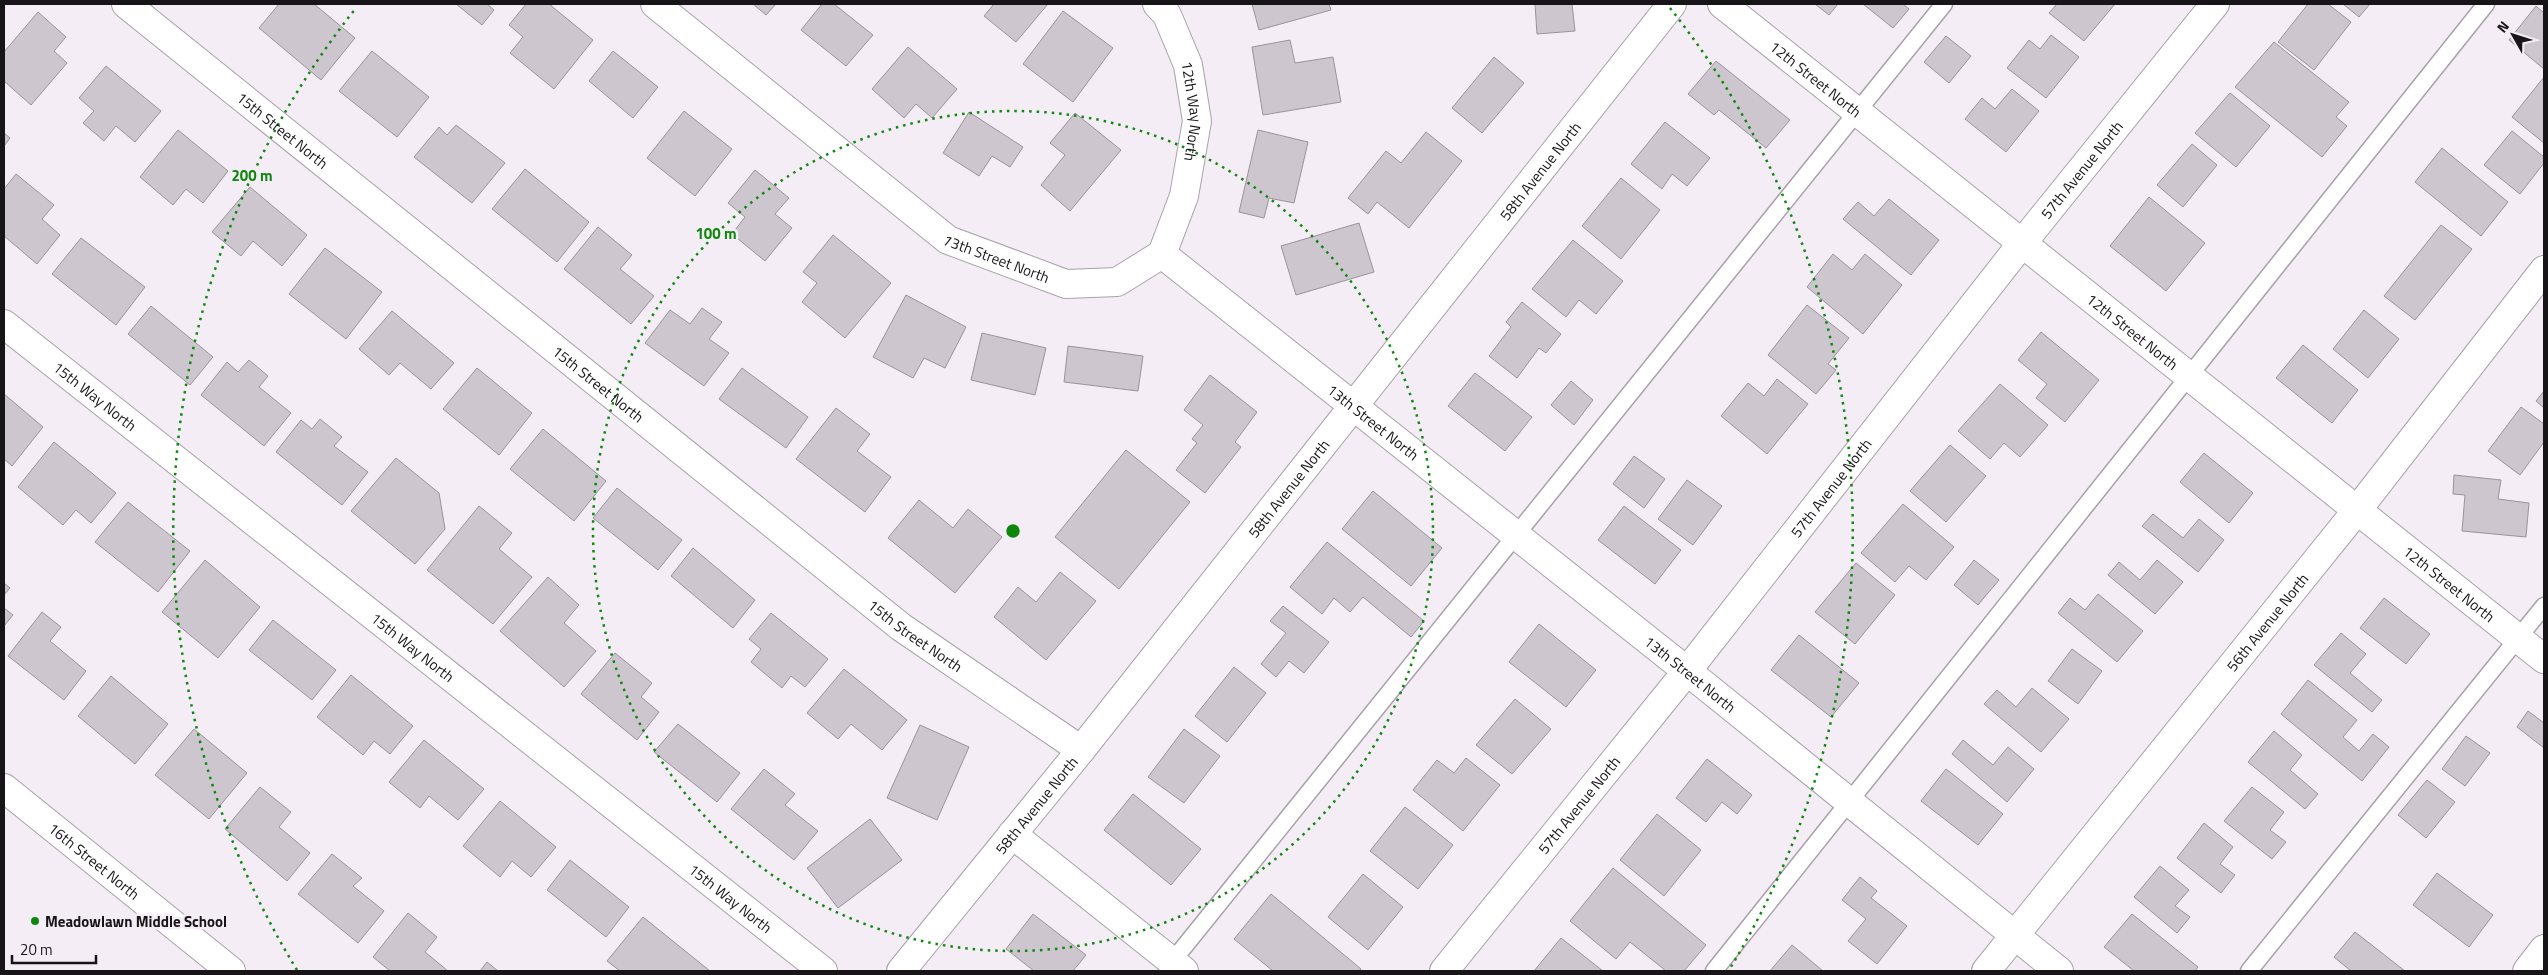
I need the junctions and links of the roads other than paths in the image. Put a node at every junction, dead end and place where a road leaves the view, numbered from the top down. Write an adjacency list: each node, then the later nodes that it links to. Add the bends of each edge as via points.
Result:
1 (126, 4): 22 (street, 15th Street North, via 901,627)
2 (655, 4): 11 (street, 13th Street North, via 948,240 1066,284 1117,282)
3 (1157, 4): 11 (street, 12th Way North, via 1167,15 1188,65 1197,121 1184,196)
4 (1672, 4): 15 (street, 58th Avenue North)
5 (1722, 4): 9 (street, 12th Street North)
6 (1944, 4): 9 (lane)
7 (2215, 4): 10 (street, 57th Avenue North)
8 (2486, 4): 14 (lane)
9 (1858, 111): 10 (street, 12th Street North); 17 (lane)
10 (2023, 242): 14 (street, 12th Street North); 21 (street, 57th Avenue North)
11 (1162, 254): 15 (street, 13th Street North)
12 (2544, 270): 16 (street, 56th Avenue North)
13 (4, 324): 30 (street, 15th Way North)
14 (2190, 375): 16 (street, 12th Street North); 24 (lane)
15 (1354, 408): 17 (street, 13th Street North); 22 (street, 58th Avenue North)
16 (2358, 509): 19 (street, 12th Street North); 26 (street, 56th Avenue North)
17 (1515, 535): 21 (street, 13th Street North); 28 (lane)
18 (2544, 606): 19 (lane)
19 (2518, 638): 20 (street, 12th Street North); 36 (lane)
20 (2544, 659)
21 (1687, 671): 24 (street, 13th Street North); 32 (street, 57th Avenue North)
22 (1081, 750): 25 (street, 58th Avenue North)
23 (4, 788): 29 (street, 16th Street North)
24 (1850, 802): 26 (street, 13th Street North); 33 (lane)
25 (1012, 834): 28 (street); 31 (street, 58th Avenue North)
26 (2015, 935): 34 (street, 56th Avenue North); 35 (street, 13th Street North)
27 (2544, 949): 37 (street)
28 (1173, 968)
29 (231, 971)
30 (823, 971)
31 (901, 971)
32 (1444, 971)
33 (1714, 971)
34 (1986, 971)
35 (2059, 971)
36 (2249, 971)
37 (2527, 971)

